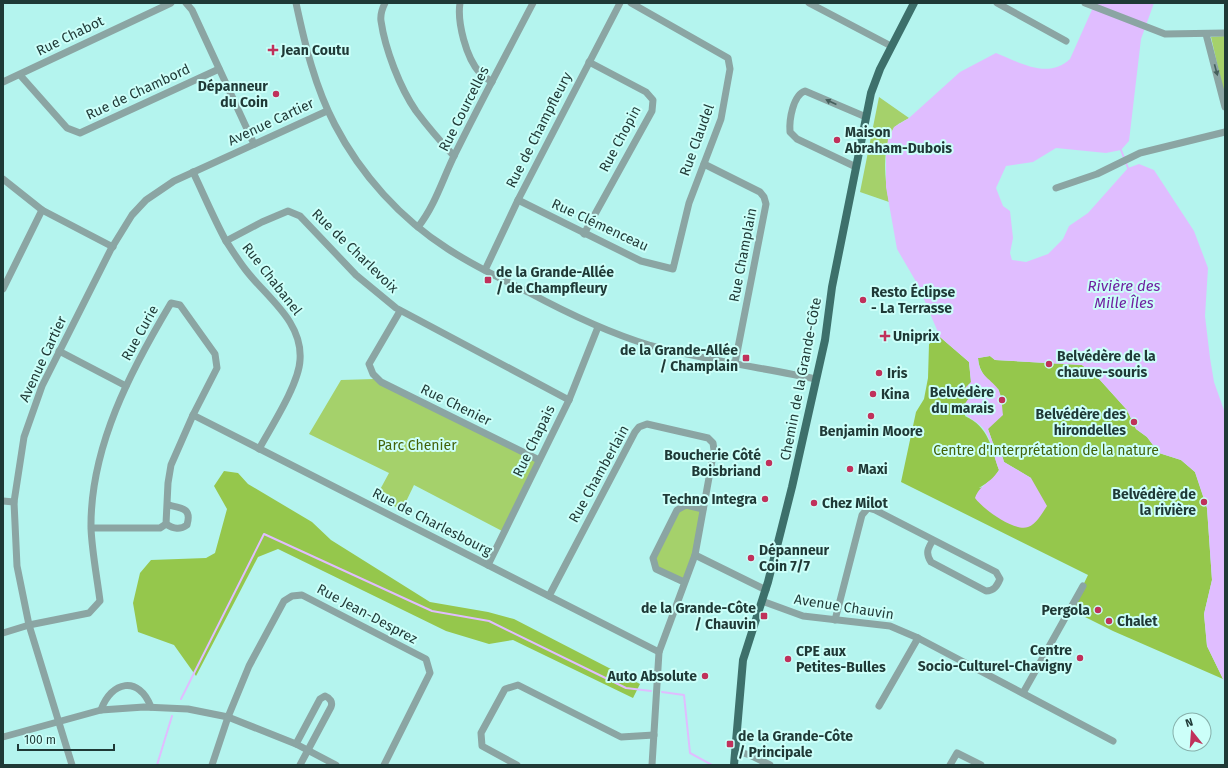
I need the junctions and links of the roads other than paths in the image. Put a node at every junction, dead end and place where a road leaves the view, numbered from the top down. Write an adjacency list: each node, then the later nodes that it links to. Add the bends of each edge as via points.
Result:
1 (170, 3): 19 (street, Rue Chabot)
2 (186, 3): 18 (street, via 192,10)
3 (296, 3): 23 (street, via 309,61)
4 (385, 3): 27 (street, via 380,20 390,58 401,83 415,110)
5 (460, 3): 21 (street, via 458,13 461,31 473,63 480,73)
6 (533, 3): 21 (street, Rue Courcelles)
7 (620, 3): 17 (street, Rue de Champfleury)
8 (631, 3): 28 (street, Rue Claudel, via 728,58 730,69 721,119)
9 (809, 3): 16 (street)
10 (914, 3): 16 (main road, Chemin de la Grande-Côte)
11 (997, 3): 15 (street)
12 (1087, 4): 14 (street, via 1150,29 1170,34)
13 (1225, 33): 14 (street)
14 (1206, 34): 22 (street, one-way to 22)
15 (1066, 41)
16 (891, 46): 24 (main road, Chemin de la Grande-Côte, via 875,81)
17 (589, 62): 33 (street, Rue de Champfleury); 36 (street, Rue Chopin, via 646,92 652,100 652,111)
18 (219, 69): 19 (street, Rue de Chambord, via 80,133 67,128); 26 (street)
19 (20, 75): 20 (street, Rue Chabot)
20 (3, 82)
21 (492, 82): 27 (street, Rue Courcelles)
22 (1225, 107)
23 (327, 110): 26 (street, Avenue Cartier); 35 (street, via 367,176 392,204)
24 (866, 116): 29 (main road, Chemin de la Grande-Côte); 29 (street, one-way to 29, via 806,91 796,100 790,123 790,132 794,137)
25 (1225, 132): 32 (street, via 1140,153 1097,174)
26 (254, 144): 30 (street, Avenue Cartier)
27 (454, 156): 35 (street, Rue Courcelles, via 425,218)
28 (704, 164): 39 (street, Rue Claudel, via 689,203); 46 (street, Rue Champlain, via 760,192 766,204)
29 (856, 166): 47 (main road, Chemin de la Grande-Côte)
30 (193, 172): 37 (street, Rue Chabanel); 38 (street, Avenue Cartier, via 146,200 132,215)
31 (3, 179): 34 (street)
32 (1056, 188)
33 (518, 200): 36 (street, Rue Clémenceau); 40 (street, Rue de Champfleury)
34 (42, 210): 38 (street); 41 (street)
35 (418, 227): 40 (street, via 448,249)
36 (584, 234): 39 (street, Rue Clémenceau, via 641,261)
37 (226, 241): 43 (street, Rue de Charlevoix, via 288,211 300,216 356,275); 51 (street, Rue Chabanel, via 245,269 279,306 294,328 299,346 300,361 290,392)
38 (113, 246): 45 (street, Avenue Cartier)
39 (673, 269)
40 (485, 270): 44 (street)
41 (6, 274): 42 (street)
42 (3, 289)
43 (400, 311): 49 (street, Rue de Charlevoix); 52 (street, Rue Chenier, via 369,364 373,374 381,382)
44 (598, 327): 46 (street, via 658,347); 49 (street, Rue Chapais)
45 (59, 351): 48 (street); 54 (street, Avenue Cartier, via 42,386 24,437)
46 (735, 363): 47 (street)
47 (816, 379): 64 (main road, Chemin de la Grande-Côte)
48 (126, 386): 50 (street, Rue Curie, via 171,303 180,305 215,354 217,368); 58 (street, Rue Curie, via 96,470)
49 (569, 400): 52 (street, Rue Chapais)
50 (193, 415): 51 (street, Rue de Charlesbourg); 55 (street, Rue Curie, via 171,465)
51 (259, 448): 61 (street, Rue de Charlesbourg)
52 (539, 460): 61 (street, Rue Chapais)
53 (3, 501): 54 (street)
54 (14, 502): 68 (street, Avenue Cartier, via 16,566)
55 (168, 505): 57 (street, Rue Curie); 57 (street, via 183,508 190,518 187,525 181,529)
56 (703, 509): 60 (street, Rue Chamberlain); 62 (street, via 686,505 677,510 653,558 656,569); 65 (street, Rue Chamberlain, via 714,450 713,443 708,438 647,424 639,426)
57 (166, 524): 58 (street, via 160,528)
58 (91, 528): 68 (street, Rue Curie, via 100,600 89,613)
59 (933, 540): 59 (street, via 996,572 1000,579 996,588 986,591 931,562 927,556); 67 (street, via 875,510 866,509 862,515)
60 (695, 555): 62 (street, Rue Chamberlain); 64 (street)
61 (488, 565): 65 (street, Rue de Charlesbourg)
62 (684, 582): 71 (street, Rue Chamberlain)
63 (1083, 586): 72 (street)
64 (766, 590): 66 (main road, Chemin de la Grande-Côte)
65 (549, 596): 71 (street, Rue de Charlesbourg)
66 (762, 601): 67 (street, Avenue Chauvin, via 795,614); 83 (main road, Chemin de la Grande-Côte, via 743,660)
67 (835, 620): 70 (street, Avenue Chauvin, via 890,626)
68 (29, 625): 69 (street, Rue Curie); 77 (street, Avenue Cartier)
69 (3, 633)
70 (918, 638): 72 (street, Avenue Chauvin); 73 (street)
71 (659, 652): 78 (street, Rue Chamberlain)
72 (1023, 693): 80 (street, Avenue Chauvin)
73 (879, 706)
74 (151, 707): 75 (street); 75 (street, via 143,692 130,686 115,689 108,694); 76 (street, via 188,709)
75 (101, 710): 77 (street)
76 (228, 717): 81 (street); 85 (street, Rue Jean-Desprez); 88 (street, Rue Jean-Desprez, via 250,666 284,601 292,596 302,595 426,660 430,673)
77 (60, 722): 79 (street); 84 (street, Avenue Cartier)
78 (654, 735): 89 (street, via 621,737 518,685 505,689 481,733 482,746); 90 (street, Rue Chamberlain)
79 (3, 737)
80 (1113, 741)
81 (296, 744): 82 (street); 82 (street, via 320,699 325,696 329,698 332,705)
82 (308, 750): 86 (street); 87 (street)
83 (736, 751): 91 (main road, Chemin de la Grande-Côte); 92 (street)
84 (72, 765)
85 (212, 765)
86 (300, 765)
87 (336, 765)
88 (384, 765)
89 (517, 765)
90 (652, 765)
91 (734, 765)
92 (770, 765)
93 (950, 765): 94 (street, via 957,753)
94 (981, 765)

